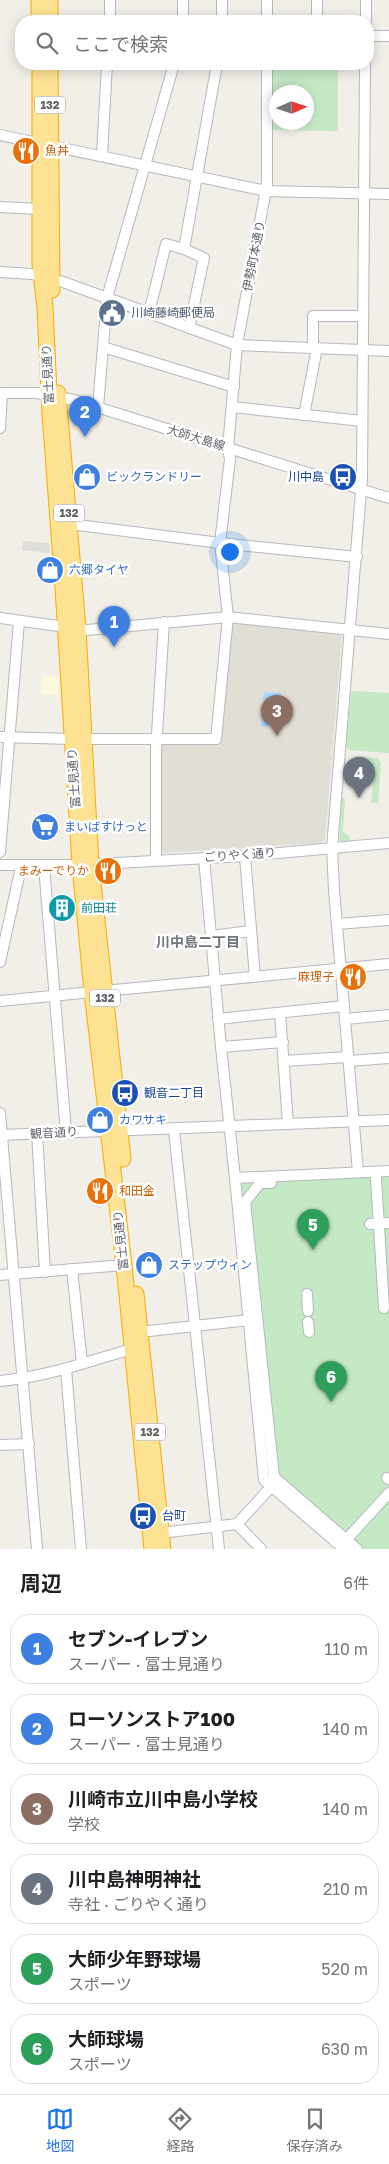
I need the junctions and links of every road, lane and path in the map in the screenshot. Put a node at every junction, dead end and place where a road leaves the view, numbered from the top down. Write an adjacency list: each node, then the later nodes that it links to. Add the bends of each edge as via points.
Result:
1 (39, 0): 9 (highway)
2 (50, 0): 10 (highway)
3 (110, 0): 11 (street)
4 (183, 0): 12 (street)
5 (222, 0): 13 (street)
6 (267, 0): 14 (street)
7 (317, 0): 15 (street)
8 (366, 0): 16 (street)
9 (39, 15)
10 (50, 15)
11 (110, 15)
12 (183, 15)
13 (222, 15)
14 (267, 15)
15 (317, 15)
16 (366, 15)
17 (374, 36): 18 (street)
18 (389, 36)
19 (40, 70): 27 (highway, 富士見通り / 132)
20 (50, 70): 27 (highway, 富士見通り / 132)
21 (107, 70): 28 (street)
22 (172, 70): 29 (street)
23 (216, 70): 30 (street)
24 (268, 70): 31 (street, 伊勢町本通り)
25 (365, 70): 32 (street)
26 (0, 135): 27 (street)
27 (45, 144): 28 (street); 35 (highway, 富士見通り / 132); 38 (highway, 富士見通り / 132)
28 (102, 156): 29 (street)
29 (145, 165): 30 (street); 39 (street)
30 (198, 176): 31 (street); 36 (street)
31 (266, 190): 32 (street); 43 (street, 伊勢町本通り)
32 (365, 193): 33 (street); 41 (street)
33 (389, 194)
34 (0, 207): 35 (street)
35 (39, 209): 38 (highway, 富士見通り / 132)
36 (184, 249): 40 (street, via 166,244); 42 (street, via 204,258)
37 (0, 272): 38 (street)
38 (46, 277): 39 (street); 50 (highway, 富士見通り / 132)
39 (107, 298): 40 (street); 44 (street)
40 (149, 313): 42 (street)
41 (363, 316): 45 (street, via 313,316); 46 (street)
42 (190, 328): 43 (street)
43 (237, 345): 45 (street); 48 (street, 伊勢町本通り)
44 (103, 347): 48 (street); 51 (street)
45 (315, 348): 46 (street); 53 (street)
46 (363, 350): 47 (street); 54 (street)
47 (389, 351)
48 (234, 386): 52 (street, 伊勢町本通り)
49 (1, 393): 50 (street, 大師大島線); 55 (street)
50 (54, 396): 51 (street, 大師大島線); 59 (highway, 富士見通り / 132); 66 (highway, 富士見通り / 132)
51 (98, 407): 56 (street, 大師大島線)
52 (232, 407): 53 (street); 56 (street, 伊勢町本通り)
53 (304, 415): 54 (street)
54 (362, 421): 57 (street)
55 (0, 428)
56 (228, 448): 57 (street, 大師大島線); 60 (street, 伊勢町本通り, via 230,459)
57 (361, 494): 58 (street, 大師大島線); 61 (street)
58 (389, 498)
59 (70, 524): 60 (street); 66 (highway, 富士見通り / 132)
60 (220, 543): 61 (street); 62 (street, 伊勢町本通り)
61 (357, 557): 67 (street)
62 (228, 617): 65 (street); 67 (street); 71 (street, 伊勢町本通り, via 216,739)
63 (0, 618): 64 (street)
64 (19, 621): 66 (street); 69 (street)
65 (164, 622): 66 (street); 71 (street)
66 (72, 629): 70 (highway, 富士見通り / 132)
67 (350, 630): 68 (street); 73 (street)
68 (389, 634)
69 (5, 737): 70 (street); 74 (street)
70 (78, 739): 71 (street); 79 (highway, 富士見通り / 132)
71 (157, 740): 77 (street)
72 (389, 843): 73 (street, ごりやく通り)
73 (332, 848): 75 (street, ごりやく通り); 83 (street)
74 (0, 852)
75 (245, 856): 76 (street, ごりやく通り); 84 (street)
76 (204, 858): 77 (street, ごりやく通り); 85 (street)
77 (156, 860): 79 (street, ごりやく通り)
78 (0, 865): 81 (street, ごりやく通り)
79 (86, 865): 80 (street, ごりやく通り); 91 (highway, 富士見通り / 132)
80 (44, 866): 81 (street, ごりやく通り); 92 (street)
81 (21, 867): 86 (street)
82 (389, 920): 83 (street)
83 (337, 924): 88 (street)
84 (251, 931): 85 (street); 89 (street)
85 (211, 936): 90 (street)
86 (0, 962)
87 (389, 964): 88 (street)
88 (340, 969): 89 (street); 94 (street)
89 (256, 977): 90 (street)
90 (215, 982): 91 (street); 97 (street)
91 (98, 992): 92 (street); 110 (highway, 富士見通り / 132)
92 (54, 996): 93 (street); 111 (street)
93 (0, 1001)
94 (344, 1006): 95 (street); 98 (street)
95 (280, 1013): 97 (street); 99 (street)
96 (389, 1015): 98 (street)
97 (218, 1019): 100 (street)
98 (345, 1019): 102 (street)
99 (282, 1042): 100 (street); 103 (street)
100 (221, 1047): 108 (street)
101 (389, 1058): 102 (street)
102 (349, 1059): 103 (street); 106 (street)
103 (284, 1061): 107 (street)
104 (0, 1113): 113 (street)
105 (389, 1120): 106 (street, 観音通り)
106 (353, 1122): 107 (street, 観音通り); 115 (street)
107 (288, 1124): 108 (street, 観音通り)
108 (229, 1126): 109 (street, 観音通り); 117 (street)
109 (174, 1130): 110 (street, 観音通り); 129 (street)
110 (114, 1131): 111 (street, 観音通り); 120 (highway, 富士見通り / 132); 130 (highway, 富士見通り / 132)
111 (66, 1132): 112 (street, 観音通り)
112 (37, 1133): 113 (street, 観音通り); 122 (street)
113 (1, 1135): 123 (street)
114 (389, 1171): 115 (street)
115 (358, 1172): 117 (street)
116 (389, 1177): 118 (street)
117 (235, 1178): 128 (street)
118 (376, 1178): 119 (street); 143 (street, via 260,1183 245,1202 274,1477)
119 (380, 1223): 126 (street, via 377,1268)
120 (124, 1265): 121 (street); 131 (highway, 富士見通り / 132)
121 (72, 1269): 122 (street); 132 (street)
122 (45, 1272): 123 (street)
123 (14, 1274): 124 (street); 134 (street)
124 (0, 1275)
125 (307, 1294): 127 (street)
126 (384, 1308)
127 (308, 1311)
128 (249, 1320): 129 (street); 138 (street, via 264,1480)
129 (195, 1325): 130 (street); 141 (street)
130 (140, 1332): 131 (street); 142 (highway, 富士見通り / 132)
131 (131, 1349): 132 (street); 146 (highway, 富士見通り / 132)
132 (82, 1363): 133 (street)
133 (66, 1369): 134 (street); 145 (street)
134 (23, 1379): 135 (street); 136 (street)
135 (0, 1381)
136 (29, 1444): 137 (street); 144 (street)
137 (0, 1445)
138 (271, 1487): 140 (street); 143 (street)
139 (389, 1493): 143 (street)
140 (237, 1524): 141 (street); 149 (street)
141 (216, 1526): 142 (street); 148 (street)
142 (161, 1533): 147 (highway, 富士見通り / 132)
143 (342, 1546): 150 (street)
144 (37, 1549)
145 (81, 1549)
146 (152, 1549)
147 (163, 1549)
148 (219, 1549)
149 (261, 1549)
150 (357, 1549)

